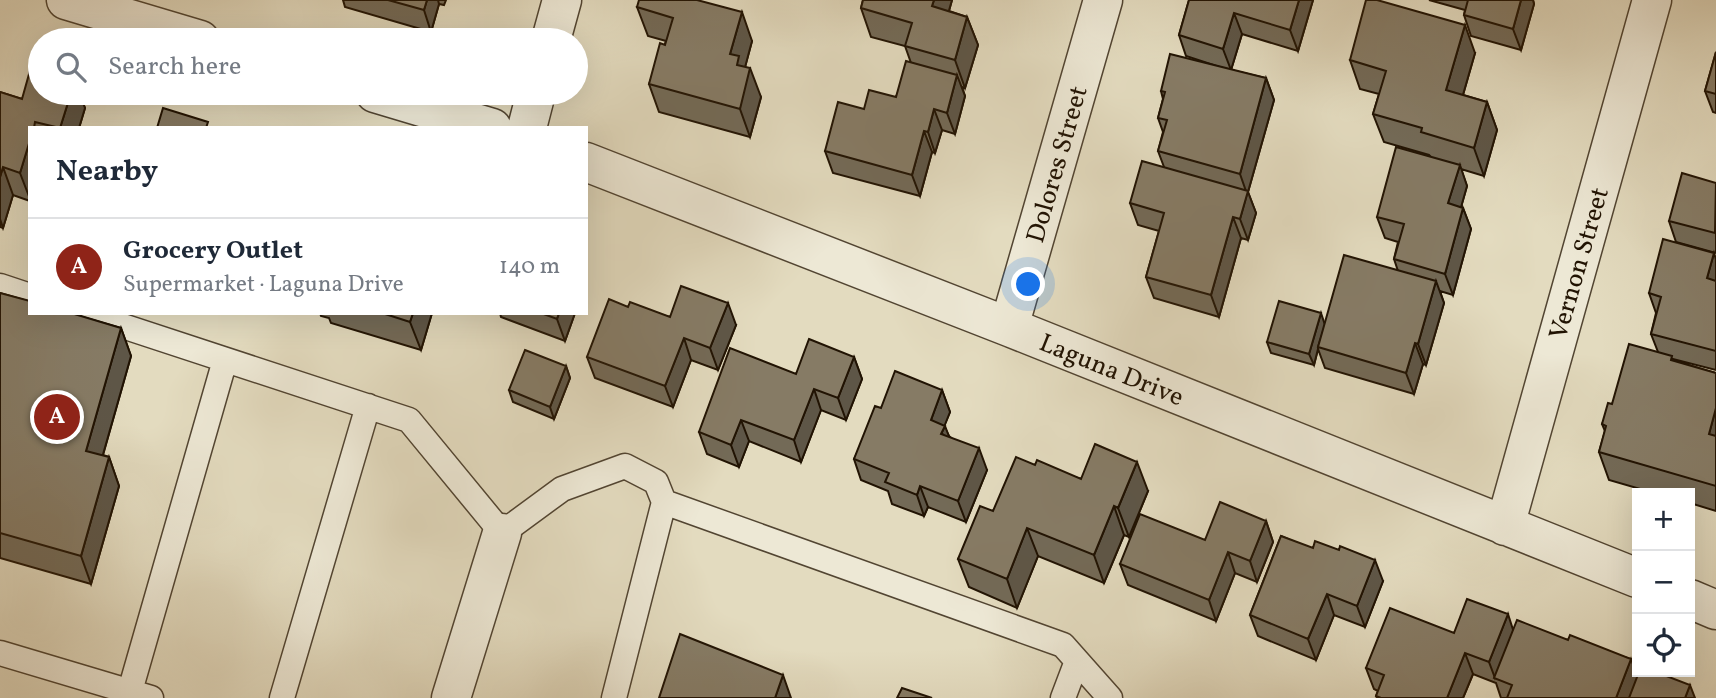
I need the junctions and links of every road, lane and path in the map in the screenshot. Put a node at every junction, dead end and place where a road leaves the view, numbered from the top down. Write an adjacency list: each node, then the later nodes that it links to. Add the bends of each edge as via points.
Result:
1 (66, 0): 5 (street)
2 (562, 0): 6 (street)
3 (1103, 0): 15 (street, Dolores Street)
4 (1652, 0): 19 (street, Vernon Street)
5 (160, 28)
6 (554, 28)
7 (415, 105): 9 (street)
8 (533, 105): 10 (street)
9 (485, 126)
10 (528, 126)
11 (588, 163): 15 (street, Laguna Drive)
12 (0, 286): 13 (lane)
13 (28, 295)
14 (89, 315): 16 (lane)
15 (1009, 327): 19 (street, Laguna Drive)
16 (225, 360): 17 (lane); 26 (lane)
17 (368, 406): 20 (lane, via 409,420); 27 (lane)
18 (664, 502): 20 (lane, via 656,482 625,466 562,489); 25 (lane, via 1063,645); 29 (lane)
19 (1505, 526): 21 (street, Laguna Drive)
20 (502, 533): 28 (street)
21 (1632, 576)
22 (1695, 601): 23 (street)
23 (1716, 610)
24 (0, 653): 26 (lane)
25 (1077, 661): 30 (lane); 31 (lane)
26 (136, 696)
27 (282, 698)
28 (451, 698)
29 (614, 698)
30 (1063, 698)
31 (1110, 698)

